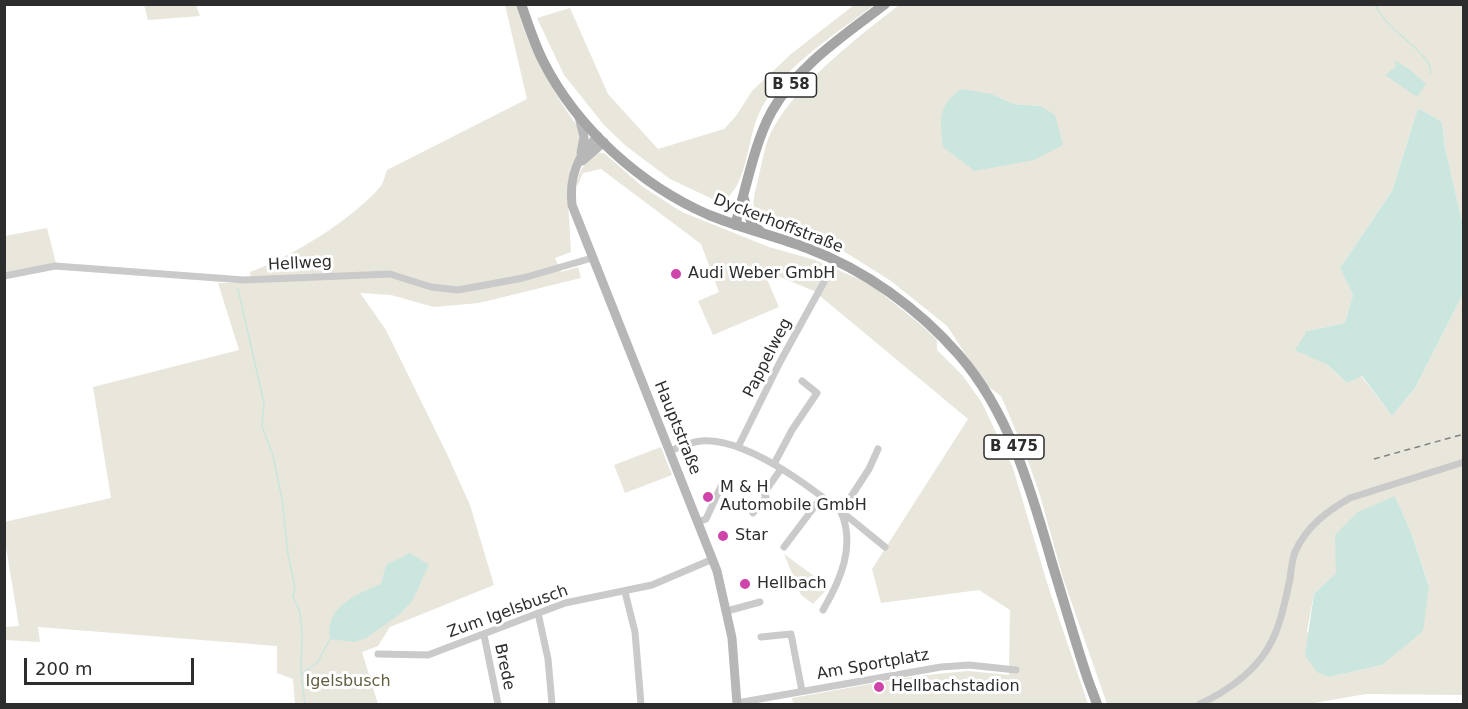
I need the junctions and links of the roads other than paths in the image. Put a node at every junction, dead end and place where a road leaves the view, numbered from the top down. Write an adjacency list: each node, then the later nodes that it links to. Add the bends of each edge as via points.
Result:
1 (521, 4): 3 (main road, Dyckerhoffstraße, via 543,61)
2 (885, 4): 7 (main road, B 58, via 810,65 779,100 760,137)
3 (579, 115): 4 (main road, Dyckerhoffstraße); 5 (street, via 584,137)
4 (601, 139): 5 (street, Hauptstraße); 6 (street); 8 (main road, Dyckerhoffstraße, via 675,198)
5 (580, 155): 6 (street, Hauptstraße)
6 (575, 170): 10 (street, Hauptstraße, via 570,189 572,205)
7 (744, 199): 8 (main road, B 58); 9 (main road, via 752,224)
8 (735, 225): 9 (main road, Dyckerhoffstraße / B 475)
9 (764, 235): 42 (main road, Dyckerhoffstraße / B 475, via 833,259 874,282 936,331 980,384 1004,423 1021,464)
10 (592, 258): 11 (street, Hellweg, via 523,278 458,290 431,287 390,274 244,280 56,266); 16 (street, Hauptstraße)
11 (4, 276)
12 (824, 282): 14 (street, Pappelweg)
13 (802, 381): 18 (street, via 817,393)
14 (738, 447): 16 (street, via 702,441); 18 (street)
15 (878, 449): 22 (street)
16 (670, 451): 24 (street, Hauptstraße)
17 (1464, 462): 43 (street, via 1350,498 1310,526 1295,553 1284,608 1263,657 1235,684)
18 (774, 464): 19 (street)
19 (781, 469): 21 (street); 23 (street)
20 (723, 482): 24 (street, via 706,519)
21 (821, 498): 22 (street); 25 (street)
22 (841, 512): 26 (street); 30 (street, via 847,533 846,552 839,583)
23 (753, 513)
24 (699, 522): 27 (street, Hauptstraße)
25 (783, 547)
26 (885, 547)
27 (712, 559): 28 (street, Zum Igelsbusch, via 652,585); 31 (street, Hauptstraße)
28 (625, 592): 32 (street, Zum Igelsbusch, via 565,603); 41 (street, via 635,632)
29 (760, 602): 31 (street)
30 (823, 610)
31 (727, 611): 38 (street, Hauptstraße)
32 (538, 613): 33 (street, Zum Igelsbusch); 40 (street)
33 (484, 635): 35 (street, Zum Igelsbusch, via 428,655); 39 (street, Brede)
34 (761, 637): 37 (street, via 790,634)
35 (378, 654)
36 (1016, 670): 37 (street, Am Sportplatz, via 969,665 941,667)
37 (802, 691): 38 (street, Am Sportplatz)
38 (737, 704)
39 (498, 705)
40 (552, 705)
41 (642, 705)
42 (1097, 705)
43 (1200, 705)

